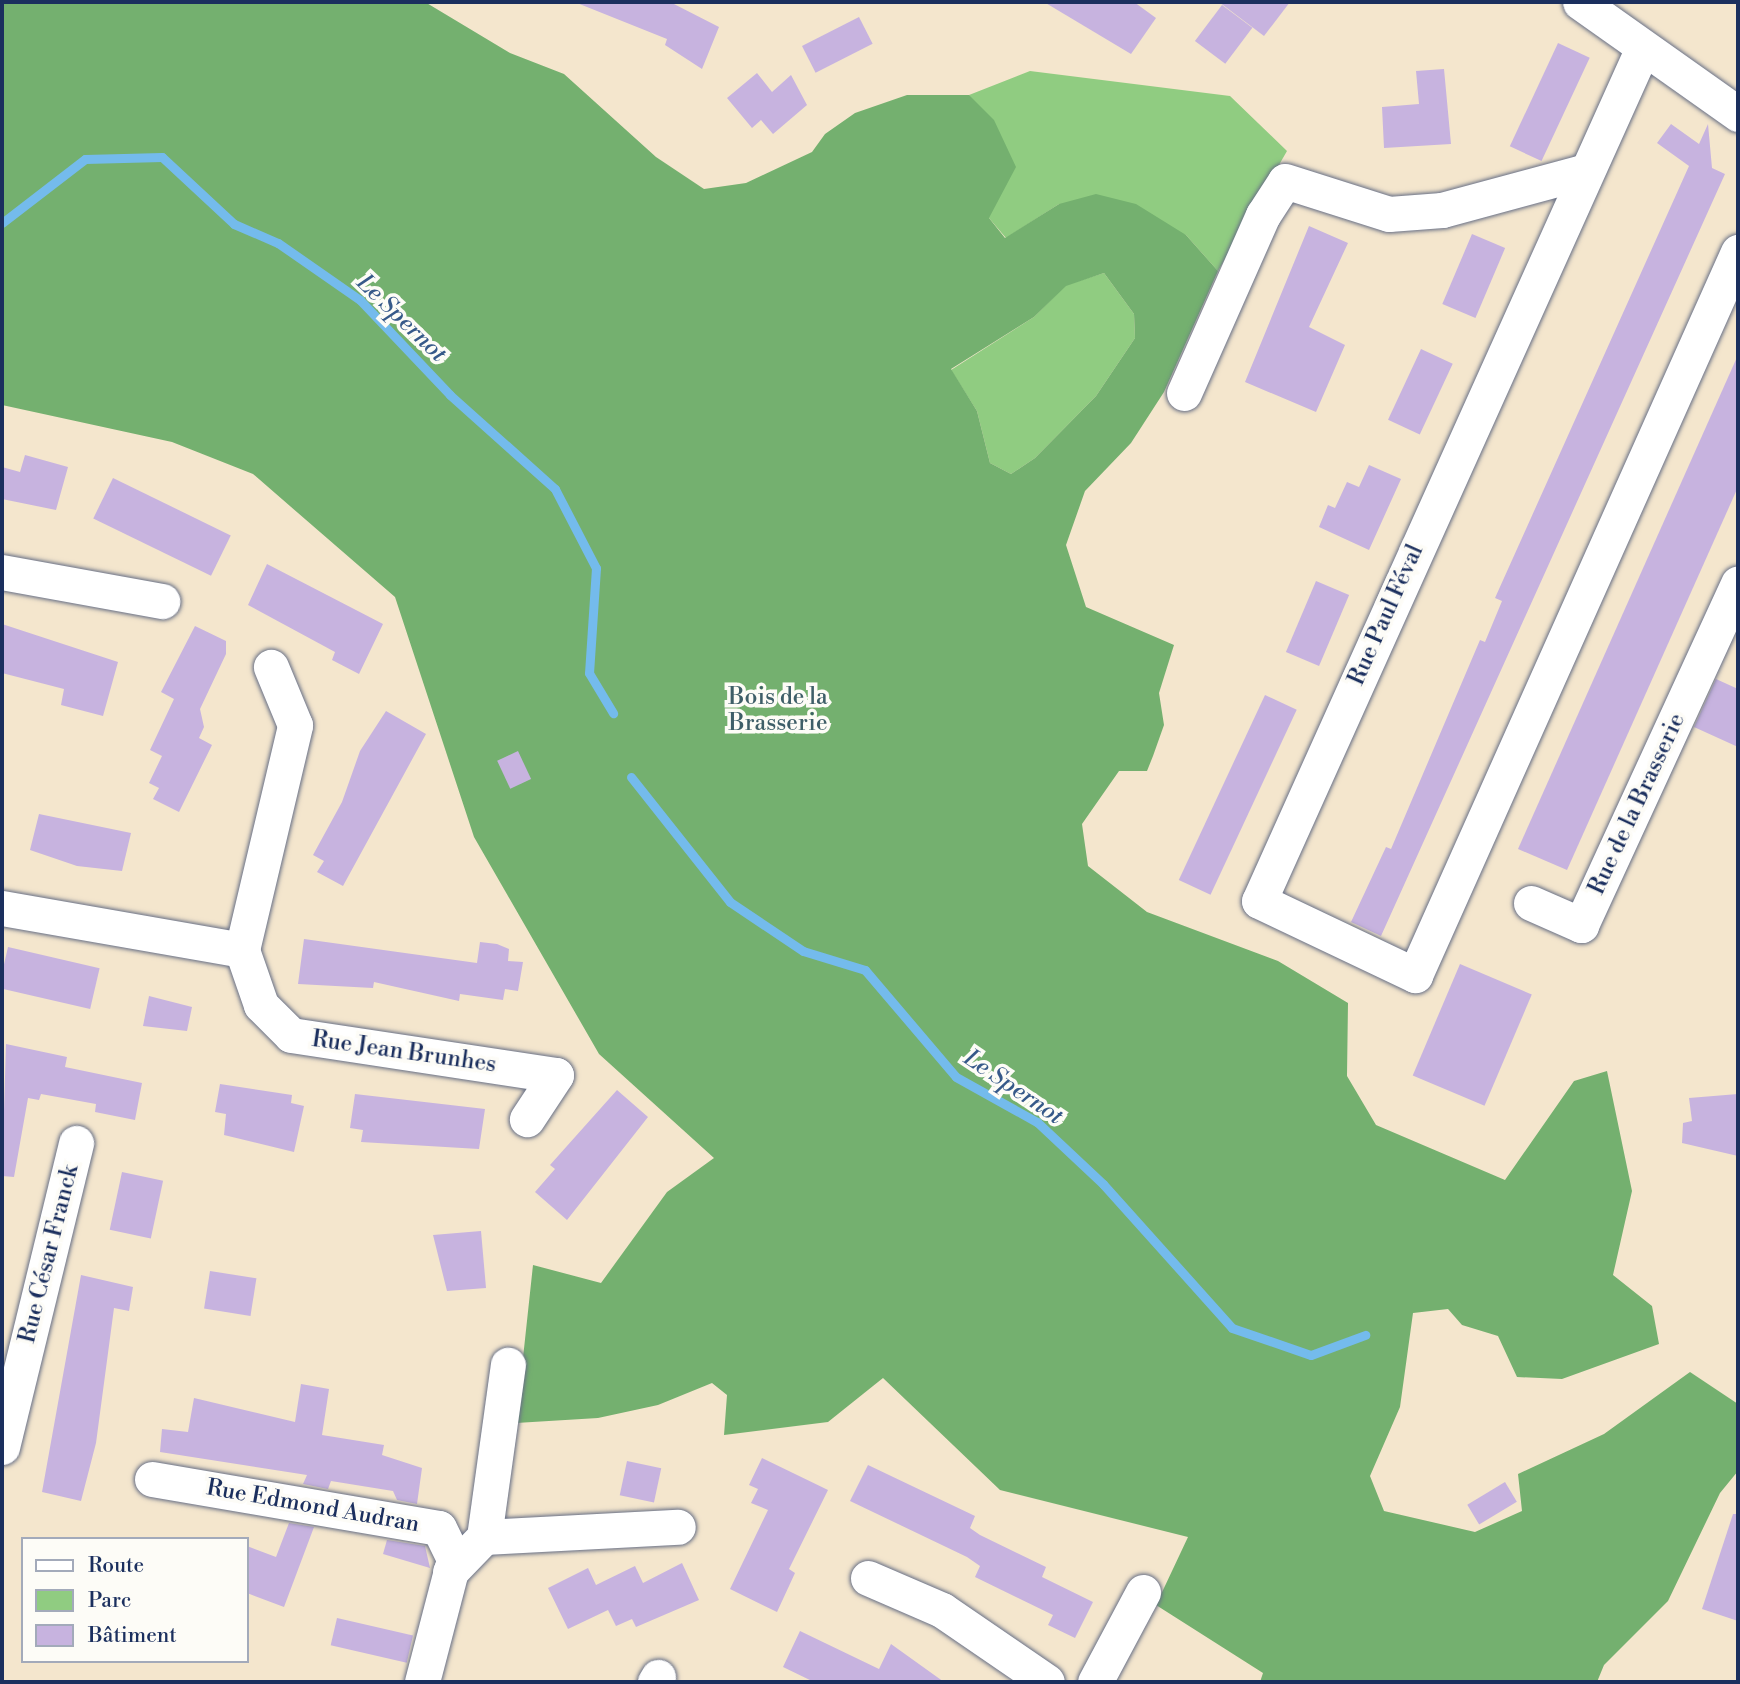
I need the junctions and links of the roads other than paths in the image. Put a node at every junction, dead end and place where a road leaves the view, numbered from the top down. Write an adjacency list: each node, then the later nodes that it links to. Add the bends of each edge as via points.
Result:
1 (1580, 2): 2 (street)
2 (1642, 50): 3 (street); 4 (street, Rue Paul Féval)
3 (1738, 114)
4 (1583, 172): 5 (street, Rue Paul Féval, via 1259,901 1415,975); 6 (street, via 1442,210 1389,214 1285,181 1263,215)
5 (1738, 253)
6 (1184, 393)
7 (2, 572): 9 (street)
8 (1738, 583): 10 (street, Rue de la Brasserie)
9 (162, 601)
10 (1727, 639): 12 (street, Rue de la Brasserie, via 1581,925)
11 (271, 667): 14 (street, via 295,726)
12 (1531, 903)
13 (2, 908): 14 (street)
14 (242, 950): 15 (street, Rue Jean Brunhes, via 261,1005 291,1035 556,1075)
15 (527, 1119)
16 (76, 1143): 18 (street, Rue César Franck)
17 (508, 1365): 21 (street)
18 (2, 1447)
19 (152, 1479): 22 (street, Rue Edmond Audran, via 439,1528 454,1559)
20 (678, 1527): 21 (street)
21 (484, 1536): 22 (street)
22 (450, 1572): 25 (street, Rue Edmond Audran)
23 (868, 1578): 26 (street, via 942,1610)
24 (1143, 1592): 27 (street)
25 (422, 1682)
26 (1047, 1682)
27 (1095, 1682)

